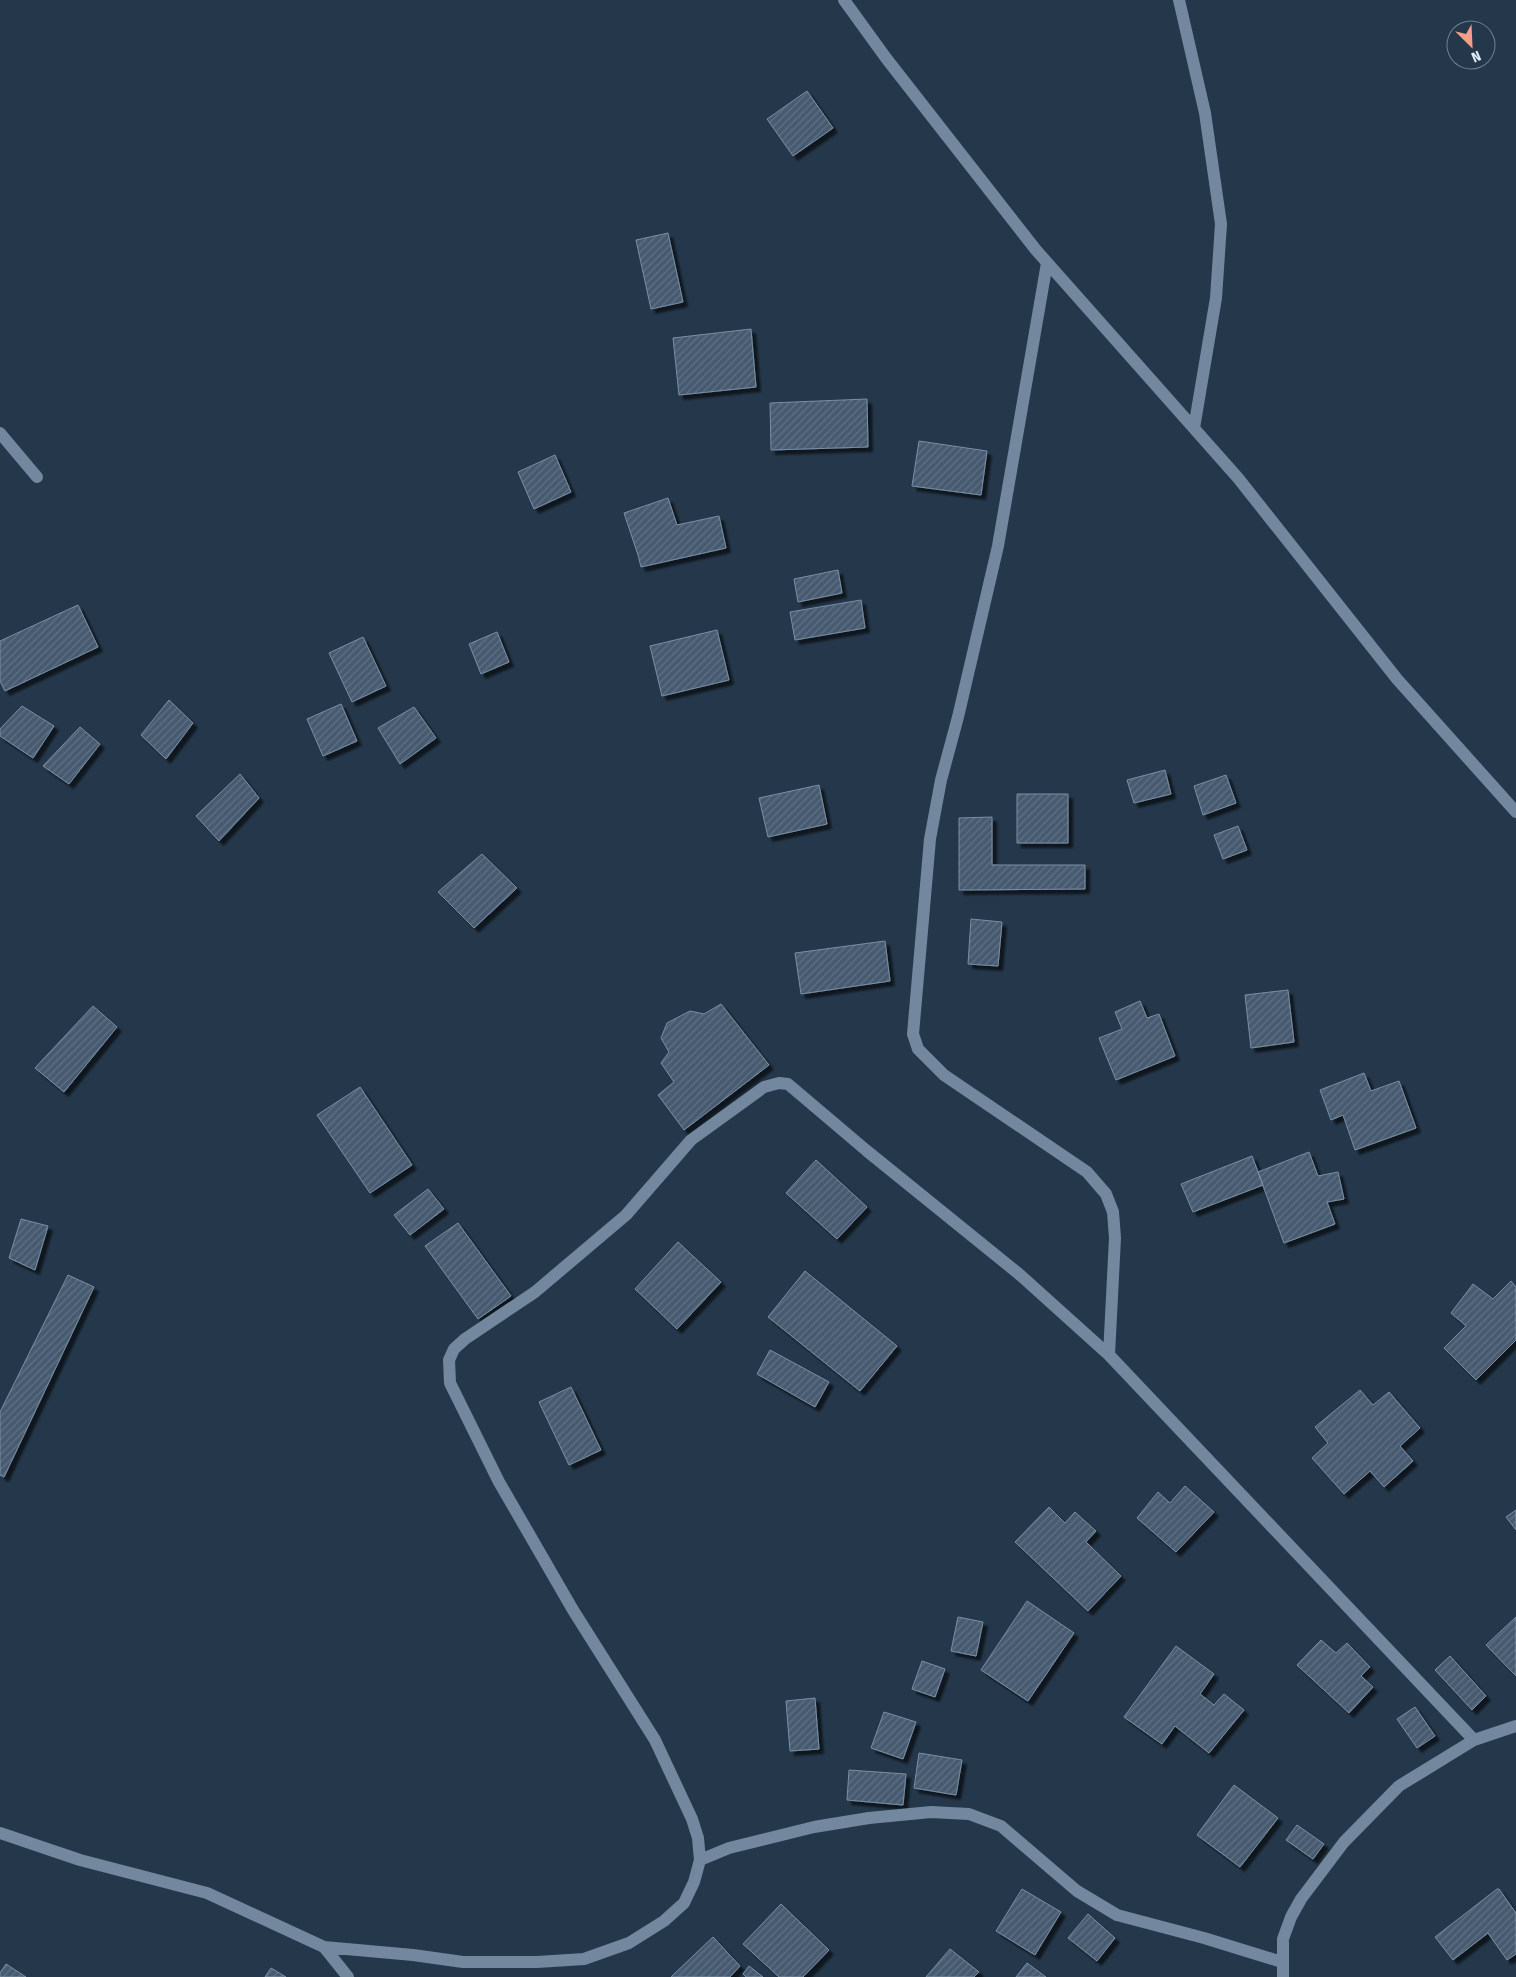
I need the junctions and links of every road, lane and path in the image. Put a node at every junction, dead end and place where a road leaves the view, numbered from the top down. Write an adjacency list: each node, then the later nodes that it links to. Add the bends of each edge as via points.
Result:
1 (844, 0): 3 (street)
2 (1179, 0): 4 (street, via 1205,112 1221,224 1216,298)
3 (1047, 263): 4 (street); 8 (street, via 998,546 940,780 930,839 912,1034 918,1049 944,1075 1087,1172 1106,1194 1113,1212 1115,1238)
4 (1194, 428): 7 (street, via 1238,478 1397,678)
5 (0, 433): 6 (street)
6 (37, 477)
7 (1516, 812)
8 (1109, 1355): 10 (street); 12 (street, via 1019,1274 788,1084 779,1083 764,1087 691,1140 626,1215 535,1292 454,1349 449,1360 450,1383 499,1482 573,1610 655,1740 692,1819)
9 (1516, 1726): 10 (street)
10 (1474, 1740): 14 (street, via 1399,1786 1344,1842 1290,1917 1283,1939)
11 (0, 1834): 13 (street, via 80,1860 208,1893)
12 (700, 1860): 13 (street, via 684,1903 664,1921 629,1943 584,1959 463,1962); 14 (street, via 729,1848 814,1827 931,1812 968,1814 1001,1826 1077,1892 1117,1915)
13 (324, 1947): 15 (street)
14 (1282, 1962): 16 (street)
15 (348, 1977)
16 (1283, 1977)

